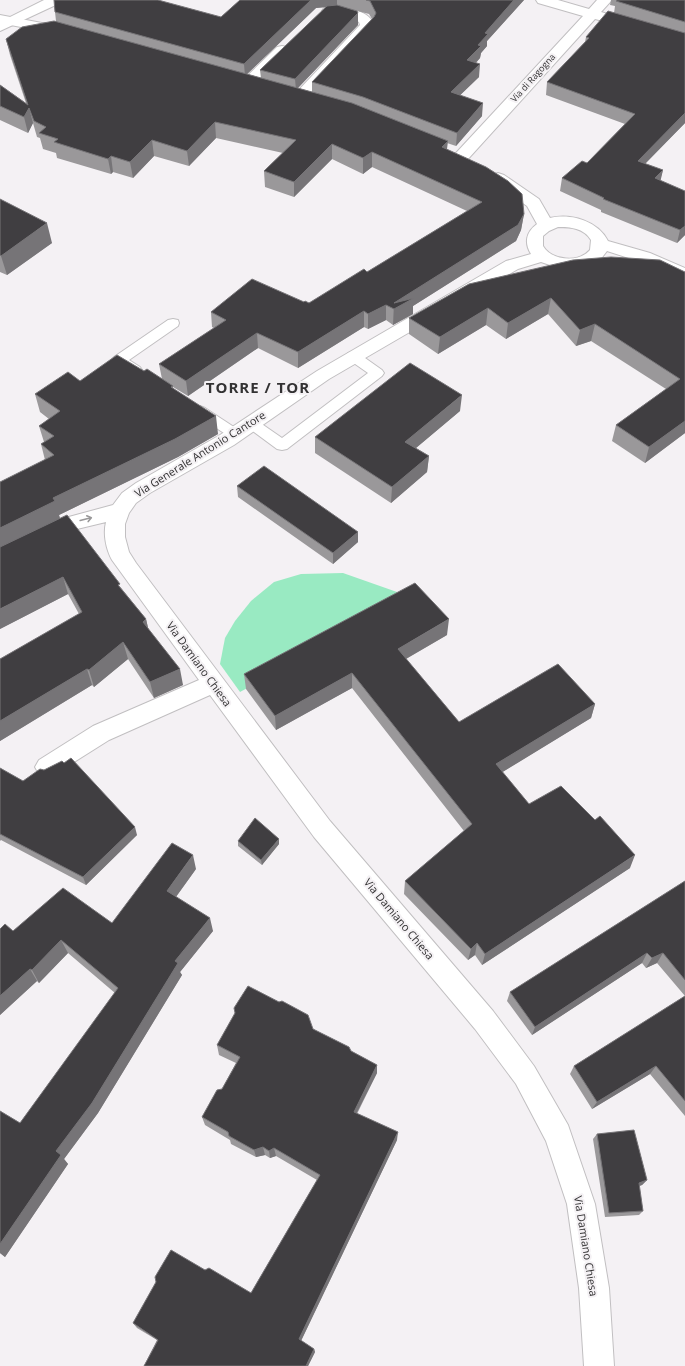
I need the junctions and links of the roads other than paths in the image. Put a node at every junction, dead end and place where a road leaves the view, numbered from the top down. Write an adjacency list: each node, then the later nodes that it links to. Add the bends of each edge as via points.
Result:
1 (55, 0): 7 (street)
2 (543, 0): 5 (street)
3 (605, 0): 5 (street, Via di Ragogna)
4 (319, 14): 13 (street, via 337,11 364,18 367,26 307,99)
5 (591, 14): 6 (street); 14 (street, Via di Ragogna, via 455,154)
6 (613, 20)
7 (4, 23): 8 (street, via 42,26)
8 (73, 34)
9 (292, 41): 11 (street)
10 (233, 78): 11 (street)
11 (248, 83): 12 (street)
12 (263, 87)
13 (285, 93)
14 (475, 164)
15 (488, 172): 16 (street, via 533,203)
16 (546, 226): 17 (street, via 556,222 580,225 597,236); 18 (street, via 537,232 534,240 536,248)
17 (600, 244): 18 (street, via 598,252 591,259 580,263 567,264); 19 (street, via 644,257)
18 (543, 256): 21 (street, Via Generale Antonio Cantore, via 512,264)
19 (685, 274)
20 (173, 323): 22 (lane, via 119,360)
21 (353, 356): 24 (street, Via Generale Antonio Cantore); 24 (lane, via 377,373 282,444)
22 (145, 376)
23 (190, 405): 25 (lane)
24 (251, 423): 25 (street, Via Generale Antonio Cantore)
25 (236, 434): 26 (street, Via Generale Antonio Cantore, via 143,488 129,498)
26 (120, 511): 27 (street, one-way to 26, via 72,523); 28 (street, Via Damiano Chiesa, via 115,524 115,537 120,554)
27 (0, 558)
28 (213, 684): 29 (street, via 102,733); 30 (street, Via Damiano Chiesa, via 322,829 484,1020 525,1075 558,1135 581,1204 594,1288)
29 (46, 767)
30 (599, 1366)

